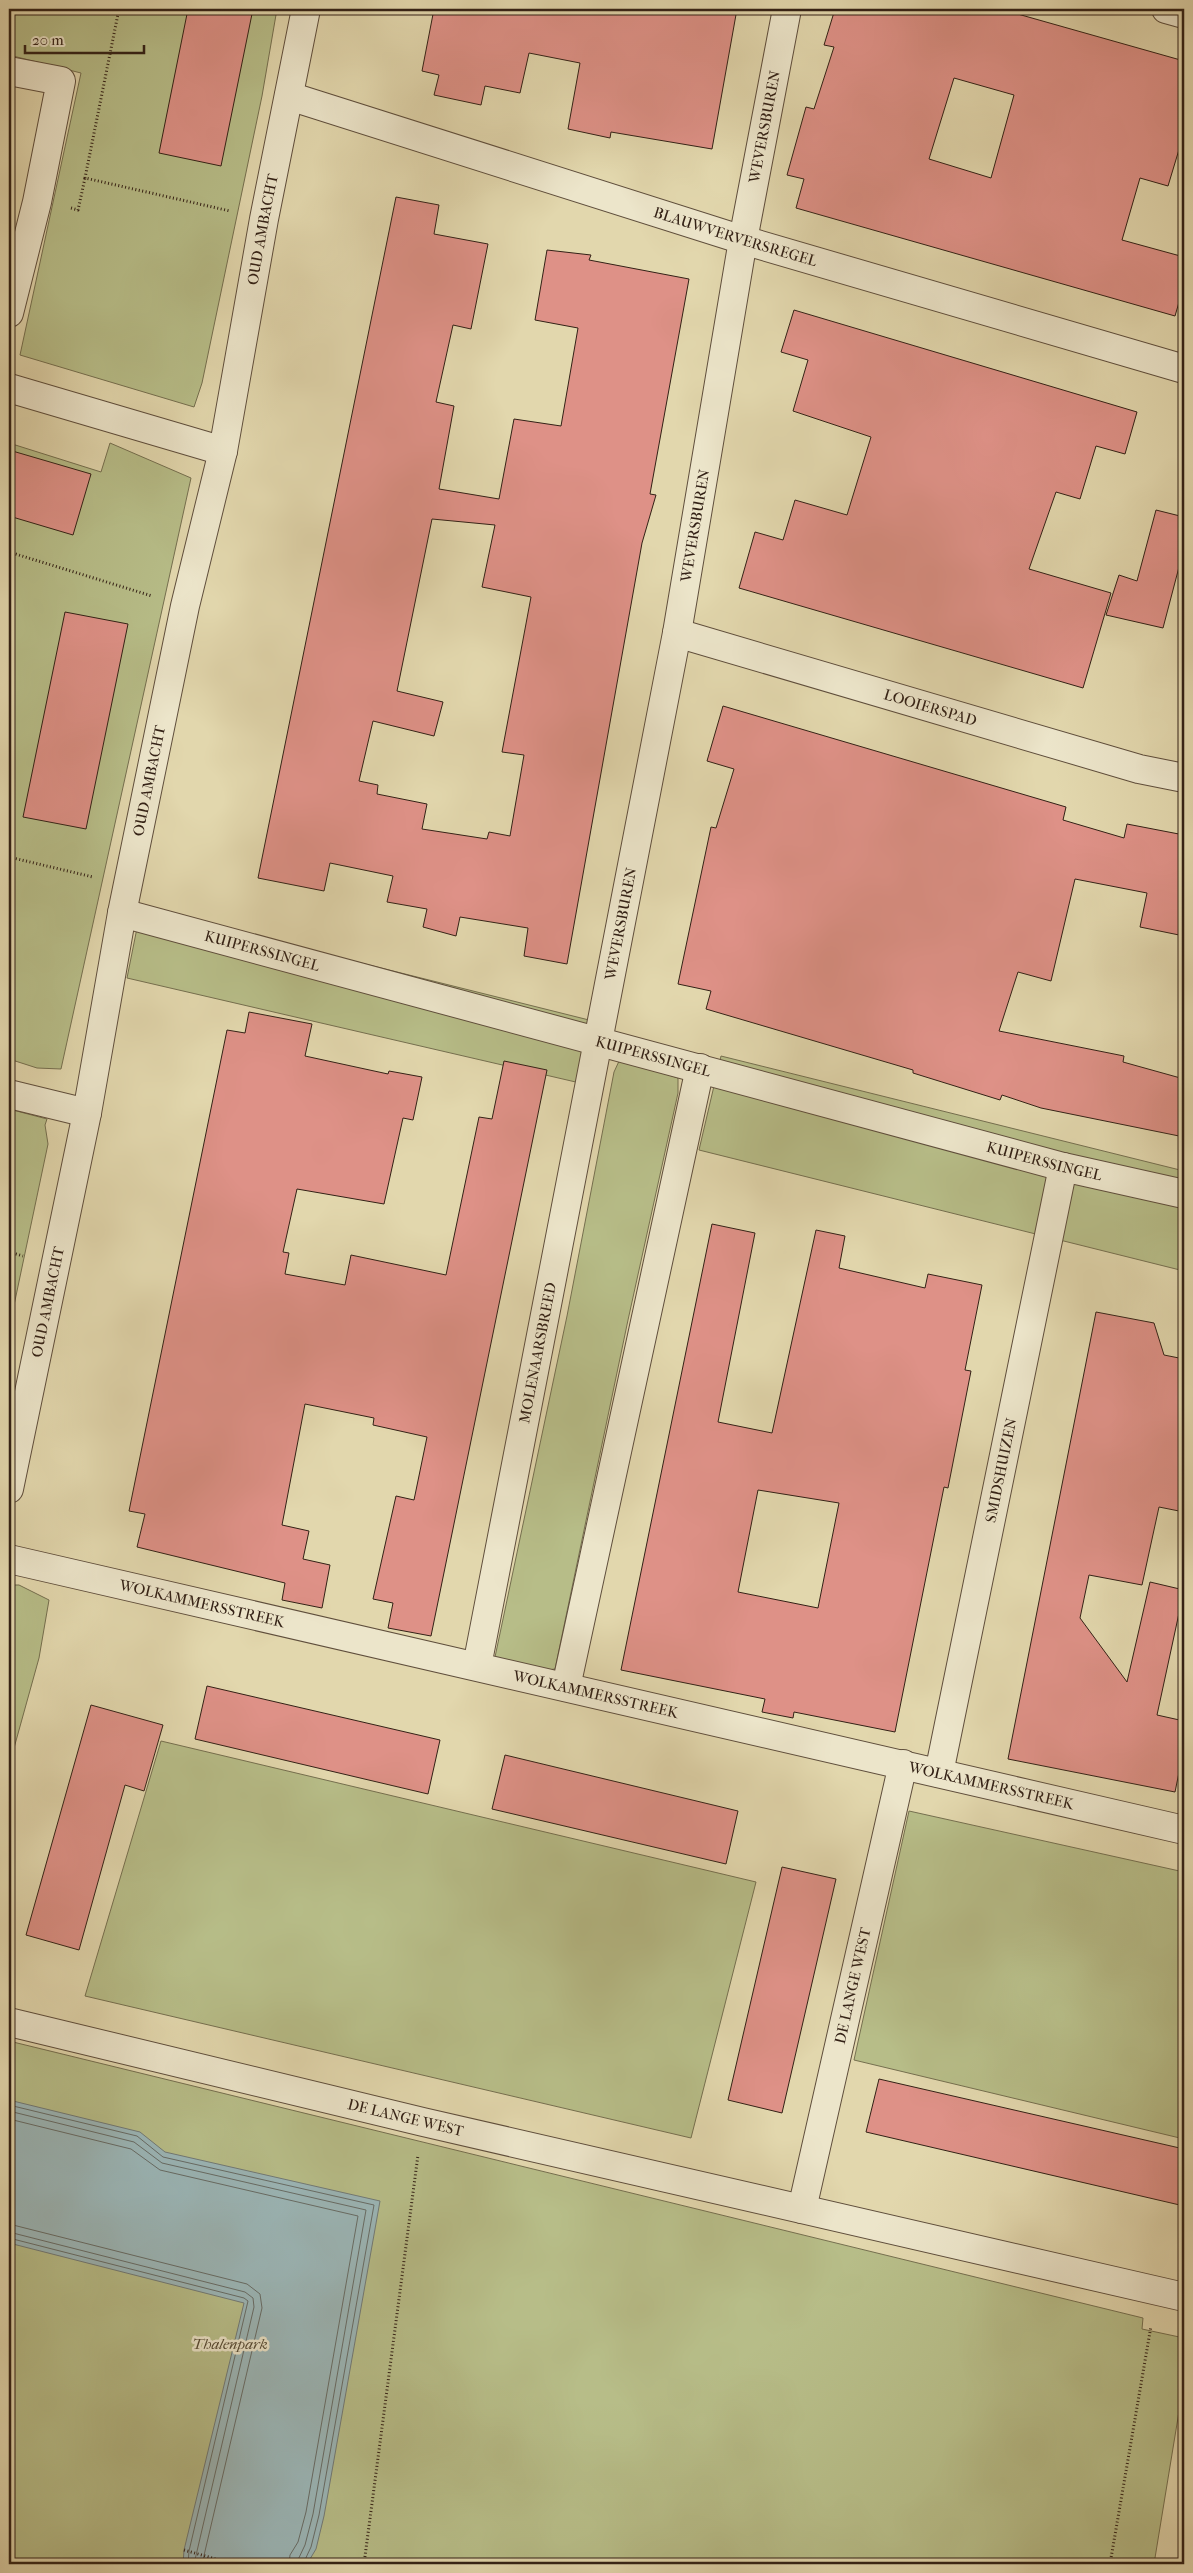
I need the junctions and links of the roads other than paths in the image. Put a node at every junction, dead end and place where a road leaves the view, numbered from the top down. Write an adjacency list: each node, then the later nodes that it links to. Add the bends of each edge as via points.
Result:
1 (306, 9): 6 (street, OUD AMBACHT)
2 (787, 9): 7 (street, WEVERSBUREN)
3 (1166, 9): 4 (street)
4 (1184, 14)
5 (9, 71): 8 (street, via 61,81 37,202)
6 (288, 96): 7 (street, BLAUWVERVERSREGEL); 11 (street, OUD AMBACHT)
7 (743, 240): 9 (street, BLAUWVERVERSREGEL); 12 (street, WEVERSBUREN)
8 (9, 313)
9 (1184, 369)
10 (9, 388): 11 (street)
11 (223, 451): 14 (street, OUD AMBACHT, via 185,606)
12 (677, 633): 13 (street, LOOIERSPAD, via 1139,769); 15 (street, WEVERSBUREN)
13 (1184, 778)
14 (122, 913): 15 (street, KUIPERSSINGEL); 18 (street, OUD AMBACHT)
15 (600, 1041): 16 (street, KUIPERSSINGEL); 23 (street, MOLENAARSBREED)
16 (700, 1068): 19 (street, KUIPERSSINGEL); 24 (street)
17 (9, 1094): 18 (street)
18 (87, 1113): 21 (street, OUD AMBACHT)
19 (1063, 1167): 20 (street, KUIPERSSINGEL); 26 (street, SMIDSHUIZEN)
20 (1184, 1194)
21 (9, 1489)
22 (9, 1559): 23 (street, WOLKAMMERSSTREEK)
23 (477, 1666): 24 (street, WOLKAMMERSSTREEK)
24 (566, 1687): 25 (street, WOLKAMMERSSTREEK)
25 (904, 1764): 26 (street, WOLKAMMERSSTREEK); 29 (street, DE LANGE WEST)
26 (939, 1772): 27 (street, WOLKAMMERSSTREEK)
27 (1184, 1830)
28 (9, 2022): 29 (street, DE LANGE WEST)
29 (802, 2209): 30 (street, DE LANGE WEST)
30 (1184, 2297)

